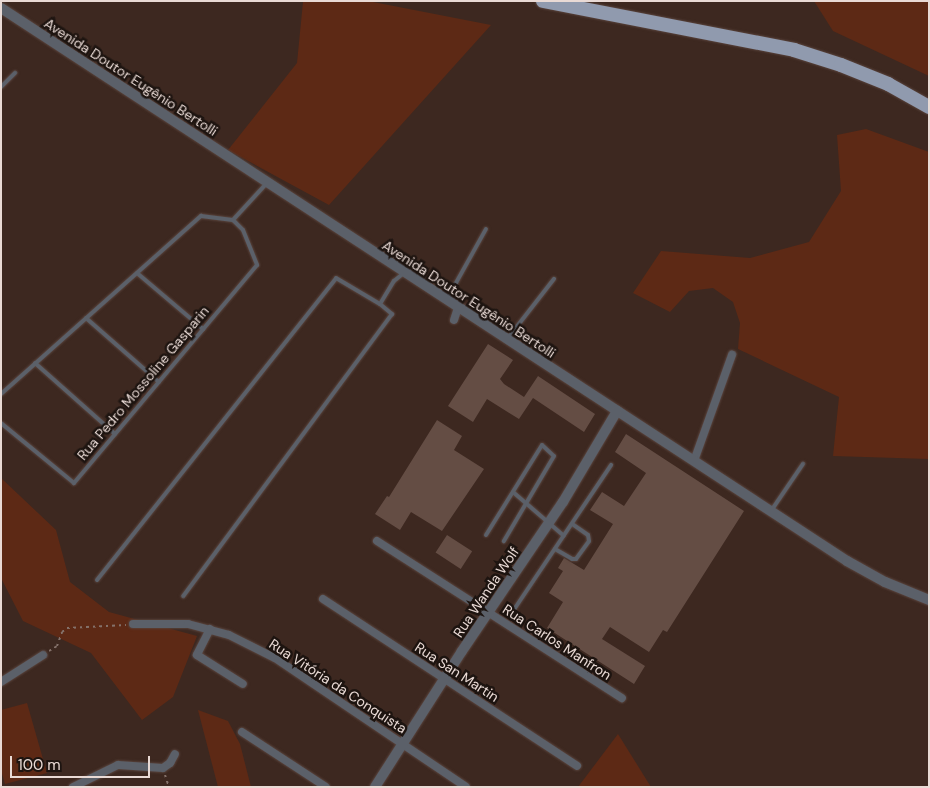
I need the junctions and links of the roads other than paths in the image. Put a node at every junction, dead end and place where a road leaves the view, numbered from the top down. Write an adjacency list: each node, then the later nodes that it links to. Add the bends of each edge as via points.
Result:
1 (543, 1): 5 (highway, via 794,50 888,84)
2 (1, 8): 6 (street, Avenida Doutor Eugênio Bertolli)
3 (15, 73): 4 (lane)
4 (1, 87)
5 (929, 107)
6 (267, 183): 7 (lane); 10 (street, Avenida Doutor Eugênio Bertolli)
7 (233, 220): 9 (lane, via 201,216); 17 (lane, Rua Pedro Mossoline Gasparin, via 243,230 257,266)
8 (486, 230): 12 (lane)
9 (137, 273): 15 (lane); 17 (lane)
10 (404, 273): 12 (street, Avenida Doutor Eugênio Bertolli); 13 (lane, via 394,281)
11 (554, 279): 18 (lane)
12 (446, 300): 14 (street, Avenida Doutor Eugênio Bertolli)
13 (380, 304): 39 (lane, via 336,278); 40 (lane, via 392,314)
14 (458, 308): 16 (street); 18 (street, Avenida Doutor Eugênio Bertolli)
15 (86, 318): 20 (lane); 21 (lane)
16 (454, 320)
17 (203, 329): 21 (lane, Rua Pedro Mossoline Gasparin)
18 (507, 340): 23 (street, Avenida Doutor Eugênio Bertolli)
19 (732, 355): 26 (street)
20 (36, 363): 22 (lane); 25 (lane)
21 (159, 382): 25 (lane, Rua Pedro Mossoline Gasparin)
22 (1, 394)
23 (617, 411): 26 (street, Avenida Doutor Eugênio Bertolli); 32 (street, Rua Wanda Wolf)
24 (1, 423): 25 (lane, Rua Pedro Mossoline Gasparin, via 74,483)
25 (115, 434)
26 (694, 461): 31 (street, Avenida Doutor Eugênio Bertolli)
27 (803, 464): 31 (lane)
28 (611, 466): 33 (lane)
29 (513, 492): 30 (lane); 30 (lane, via 542,445 554,456); 34 (lane)
30 (528, 504): 32 (lane); 37 (lane)
31 (771, 511): 42 (street, Avenida Doutor Eugênio Bertolli, via 865,572)
32 (549, 523): 35 (lane); 44 (street, Rua Wanda Wolf)
33 (572, 524): 35 (lane); 38 (lane, via 588,535 589,541 576,559)
34 (486, 535)
35 (564, 536): 38 (lane)
36 (377, 541): 44 (street, Rua Carlos Manfron)
37 (504, 541)
38 (555, 549): 43 (lane)
39 (97, 580)
40 (183, 596)
41 (323, 599): 48 (street, Rua San Martin)
42 (929, 600)
43 (513, 611)
44 (488, 613): 48 (street, Rua Wanda Wolf); 51 (street, Rua Carlos Manfron)
45 (133, 624): 46 (street, Rua Vitória da Conquista, via 188,624)
46 (210, 629): 50 (street, via 197,655); 53 (street, Rua Vitória da Conquista, via 275,658)
47 (43, 655): 49 (street)
48 (445, 679): 53 (street, Rua Wanda Wolf); 55 (street, Rua San Martin)
49 (1, 682)
50 (243, 684)
51 (622, 698)
52 (242, 732): 57 (street)
53 (403, 743): 58 (street, Rua Wanda Wolf); 59 (street, Rua Vitória da Conquista)
54 (175, 754): 56 (street, via 163,768 118,765)
55 (578, 766)
56 (73, 787)
57 (326, 787)
58 (375, 787)
59 (466, 787)

